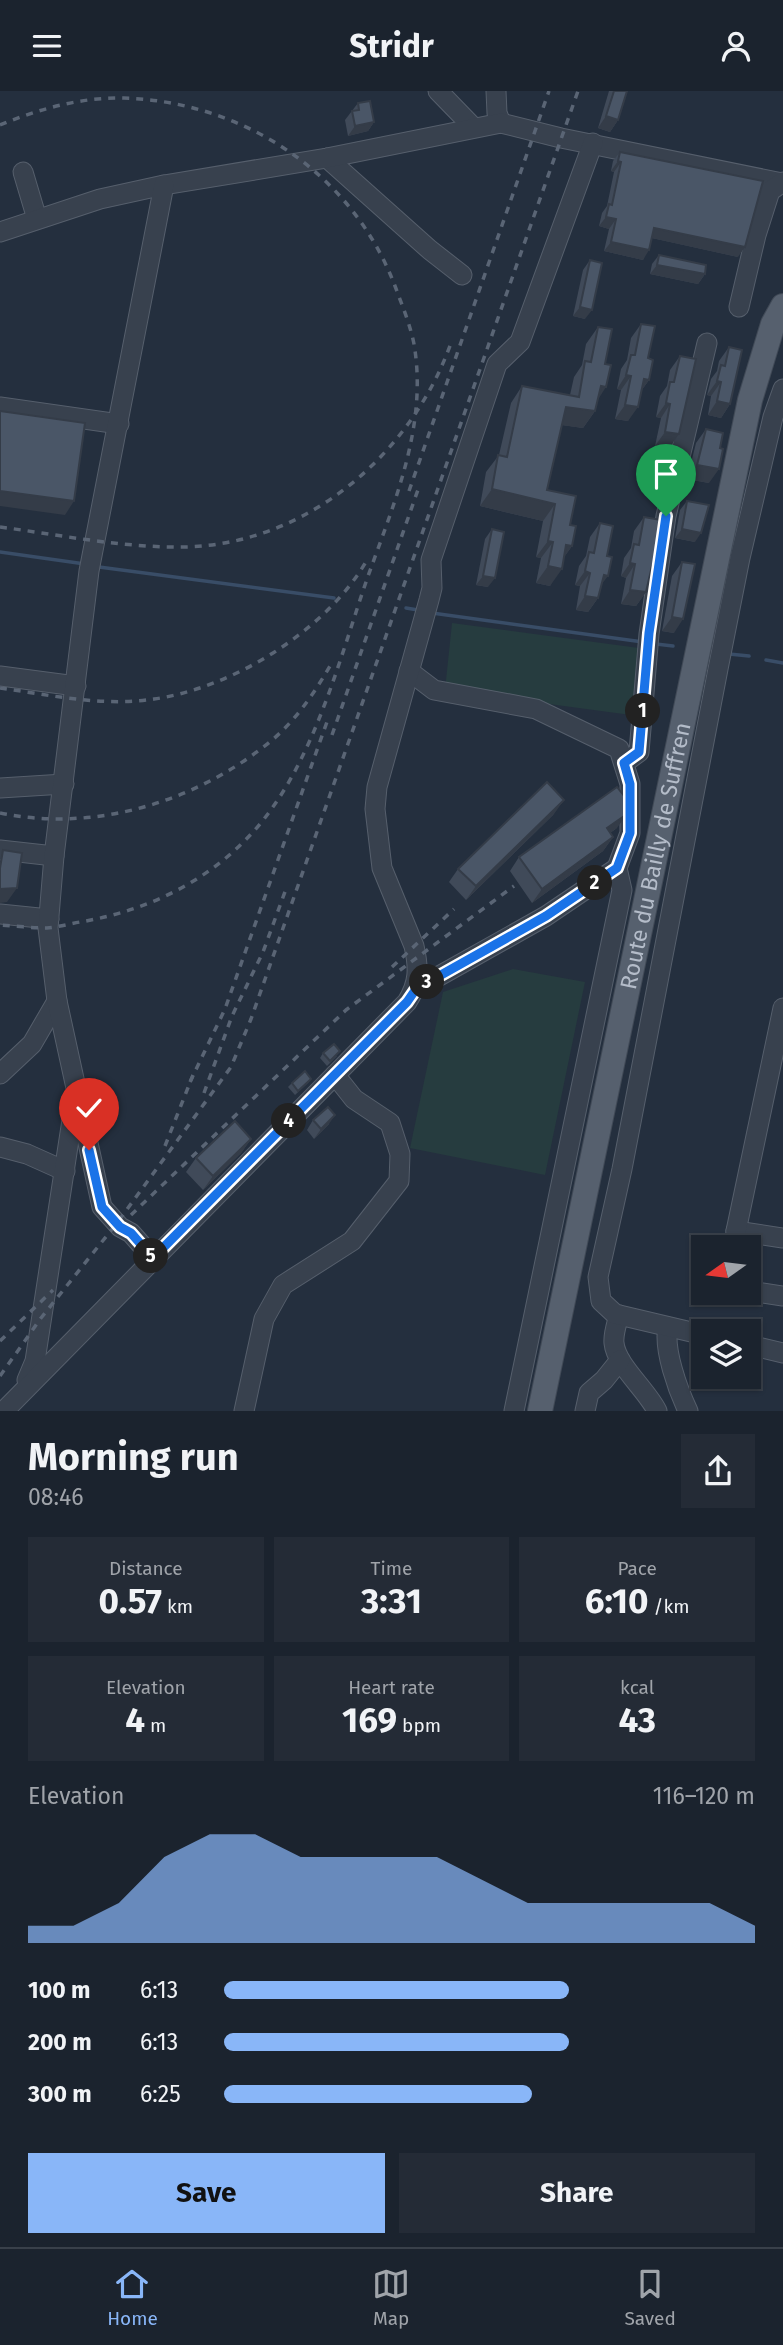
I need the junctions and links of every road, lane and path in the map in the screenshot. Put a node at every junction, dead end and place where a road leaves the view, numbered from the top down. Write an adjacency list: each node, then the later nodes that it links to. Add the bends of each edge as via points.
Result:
1 (438, 91): 4 (street)
2 (496, 91): 3 (street)
3 (501, 123): 4 (street); 5 (street)
4 (473, 127): 6 (street)
5 (593, 143): 8 (street); 19 (street, via 520,342 497,364 431,561 432,588)
6 (327, 158): 9 (street); 12 (street)
7 (23, 172): 10 (street)
8 (783, 181): 14 (street, via 770,191)
9 (164, 185): 10 (street); 18 (street)
10 (37, 219): 11 (street)
11 (0, 232)
12 (462, 275)
13 (783, 306): 54 (main road, Route du Bailly de Suffren, via 750,400)
14 (739, 307)
15 (706, 343): 22 (street, via 666,516 649,633 639,752)
16 (783, 389): 44 (street, via 740,558 598,1277 601,1301)
17 (0, 407): 18 (street)
18 (119, 424): 21 (street, via 89,571)
19 (409, 671): 22 (street, via 434,690 536,709 619,749); 30 (street, via 375,809 383,869 417,959)
20 (0, 675): 21 (street)
21 (76, 686): 23 (street)
22 (624, 763): 27 (street, via 630,784 630,833)
23 (64, 785): 24 (street); 26 (street)
24 (0, 788)
25 (0, 850): 26 (street)
26 (54, 856): 29 (street)
27 (617, 868): 30 (street, via 546,916); 53 (street, via 622,890)
28 (0, 914): 29 (street)
29 (49, 919): 31 (street)
30 (416, 989): 34 (street)
31 (57, 1001): 33 (street, via 32,1044); 35 (street)
32 (783, 1008): 38 (street)
33 (0, 1074)
34 (335, 1075): 41 (street); 52 (street, via 354,1100 390,1123 400,1154 399,1181 352,1241 283,1285 264,1319)
35 (75, 1093): 37 (street); 41 (street, via 102,1207)
36 (0, 1147): 37 (street)
37 (65, 1171): 50 (street, via 35,1361)
38 (737, 1235)
39 (761, 1238): 40 (street)
40 (783, 1238)
41 (153, 1258): 50 (street)
42 (761, 1293): 43 (street)
43 (783, 1296)
44 (619, 1315): 45 (street); 49 (street, via 614,1343)
45 (668, 1327): 46 (street); 57 (street, via 666,1337)
46 (691, 1332)
47 (761, 1348): 48 (street)
48 (783, 1353)
49 (620, 1360): 55 (street, via 589,1393); 56 (street)
50 (22, 1390): 51 (street)
51 (4, 1411)
52 (244, 1411)
53 (514, 1411)
54 (540, 1411)
55 (585, 1411)
56 (657, 1411)
57 (688, 1411)

